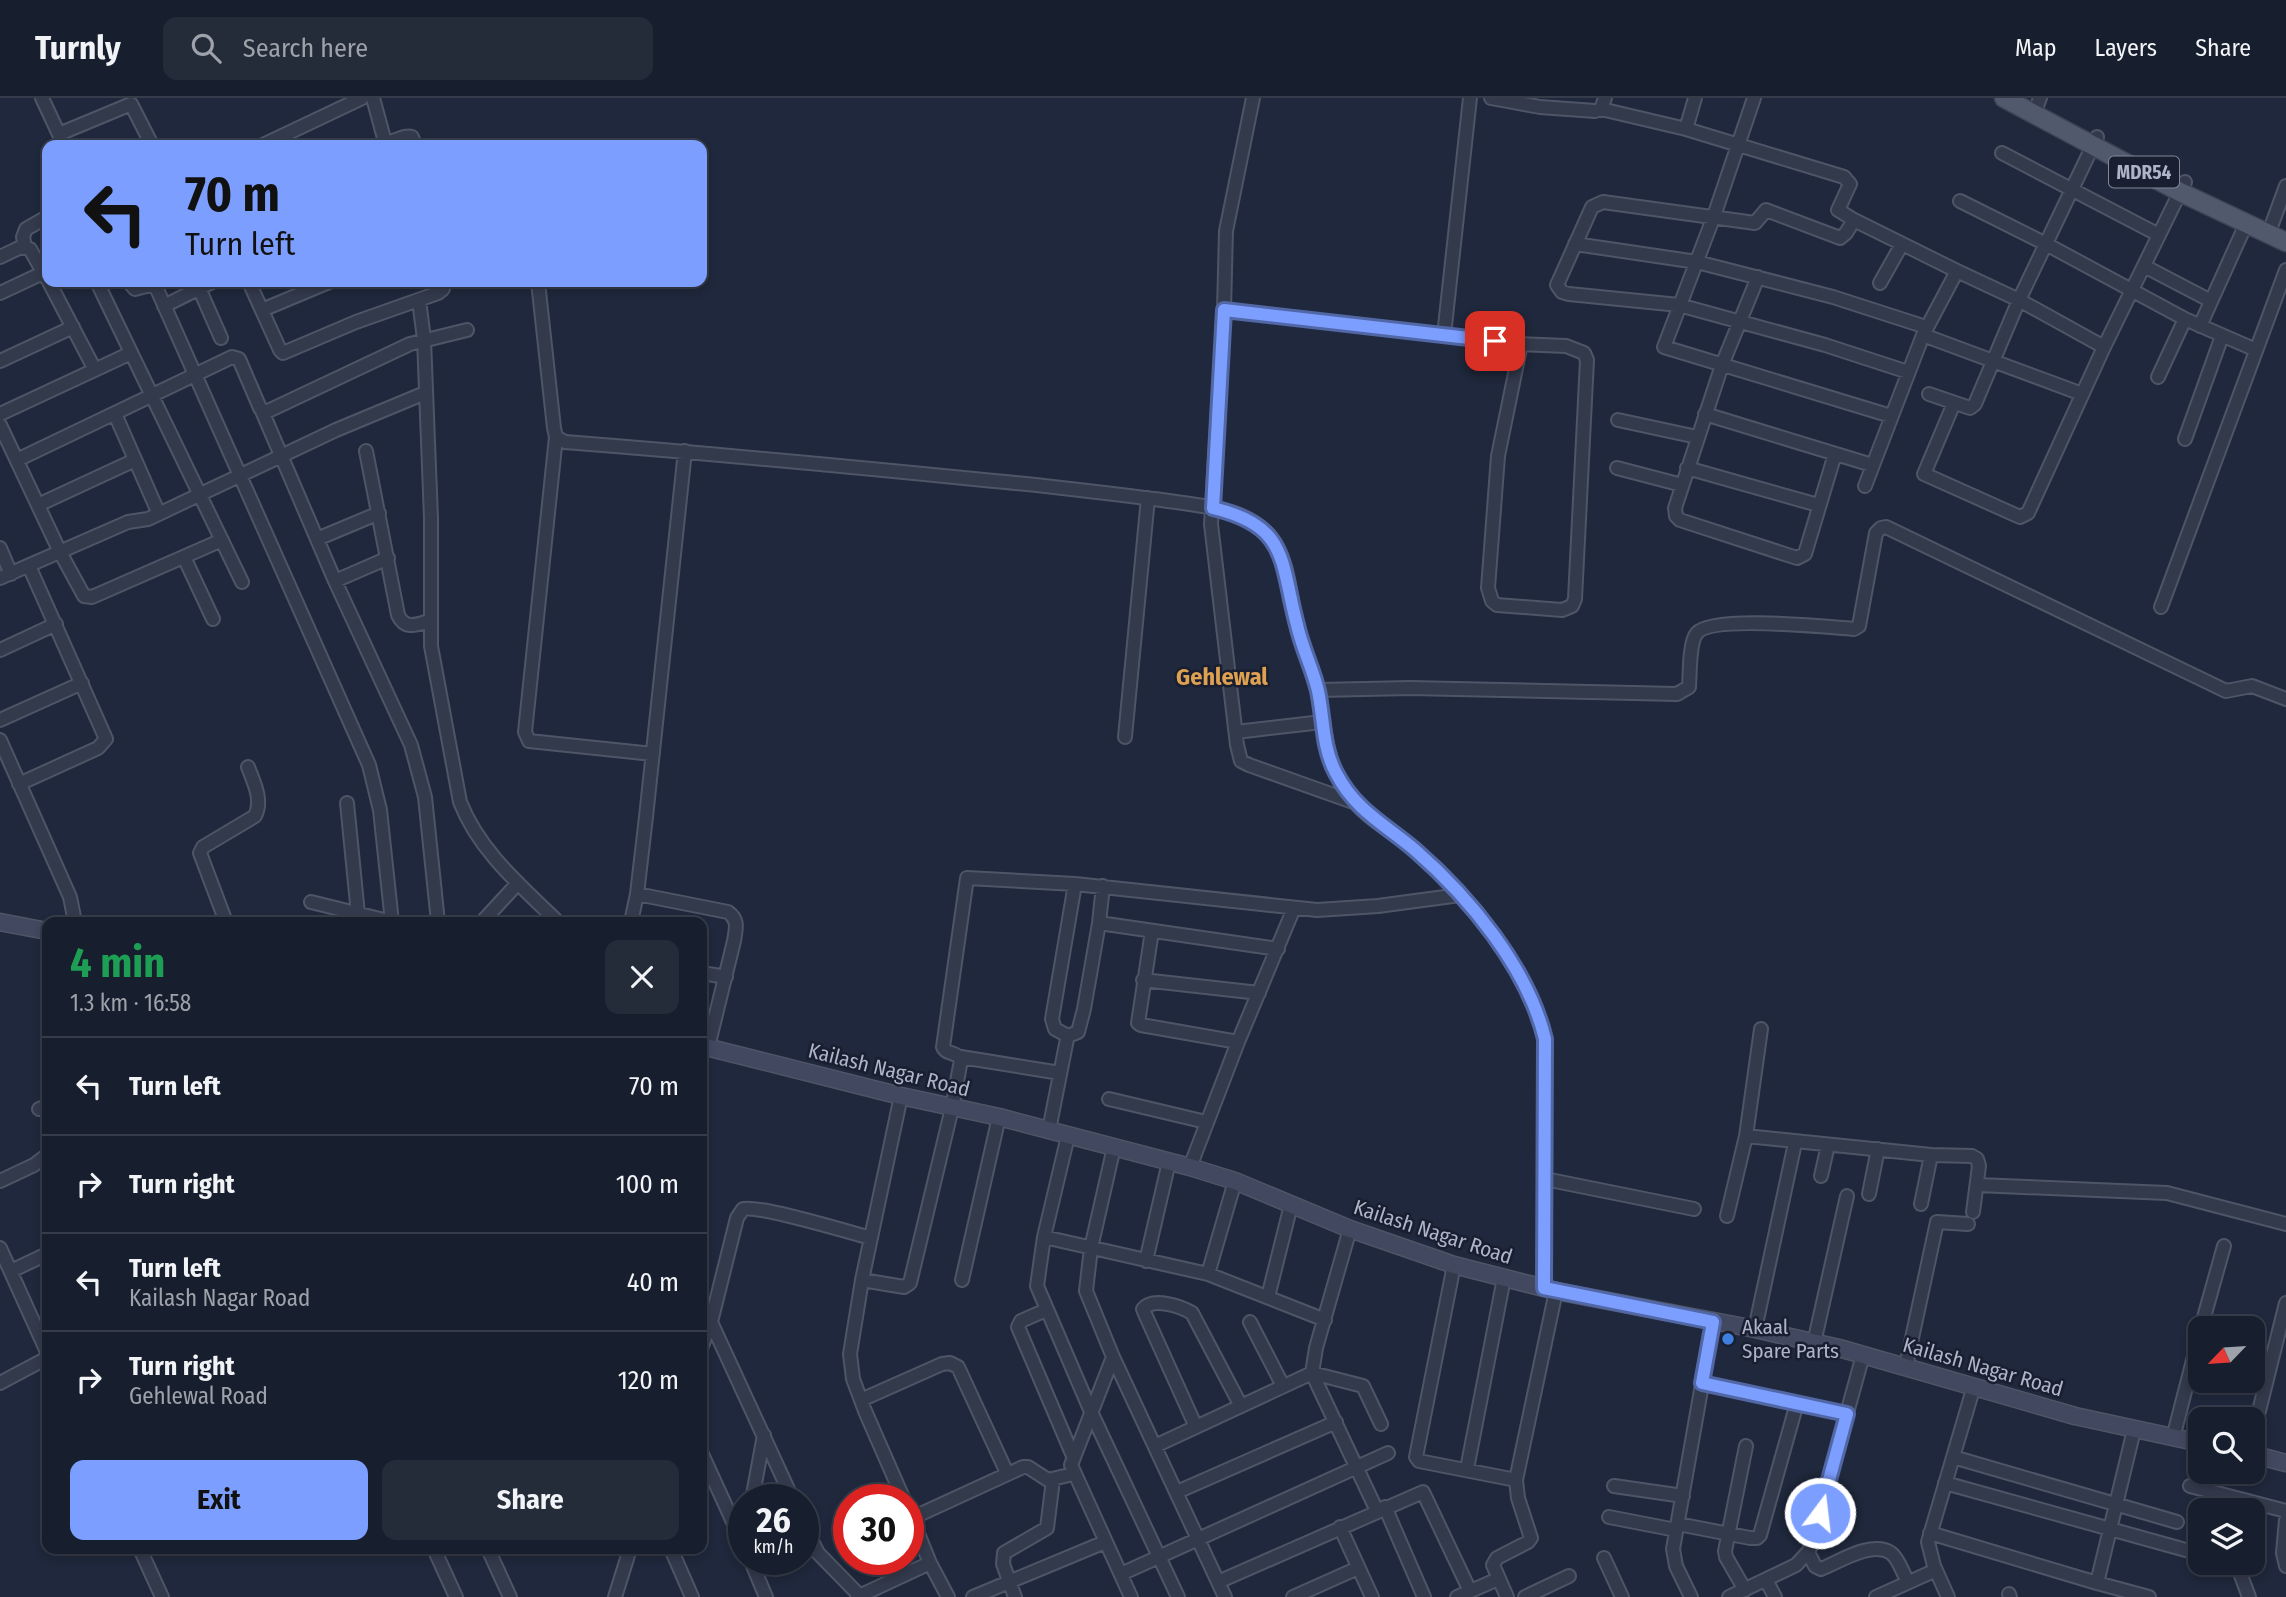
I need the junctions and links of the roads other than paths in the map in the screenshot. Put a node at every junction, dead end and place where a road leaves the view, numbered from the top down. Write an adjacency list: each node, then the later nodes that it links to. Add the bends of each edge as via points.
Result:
1 (42, 98): 13 (street)
2 (362, 98): 15 (street)
3 (373, 98): 16 (street)
4 (1253, 98): 62 (street, via 1226,231)
5 (1469, 98): 69 (street)
6 (1492, 98): 11 (street, via 1595,111)
7 (1695, 98): 12 (street)
8 (1754, 98): 20 (street)
9 (2004, 98): 19 (main road, MDR54)
10 (2033, 101): 19 (main road, MDR54)
11 (1603, 103): 12 (street)
12 (1686, 129): 20 (street)
13 (61, 140): 14 (street, via 131,104)
14 (149, 140)
15 (274, 140)
16 (383, 140)
17 (396, 140): 18 (street, via 408,136)
18 (413, 140)
19 (2095, 141): 23 (main road, MDR54); 24 (street)
20 (1739, 144): 26 (street); 28 (street, via 1847,178 1850,184 1838,210)
21 (2002, 153): 24 (street)
22 (2286, 186): 30 (street)
23 (2182, 187): 29 (main road, MDR54); 30 (main road, MDR54); 31 (street)
24 (2073, 190): 31 (street); 35 (street)
25 (1960, 201): 35 (street)
26 (1714, 216): 28 (street, via 1757,223 1768,210 1840,238); 33 (street, via 1597,203); 38 (street)
27 (42, 219): 36 (street, via 24,232)
28 (1854, 220): 34 (street)
29 (2246, 224): 32 (main road, MDR54); 58 (street)
30 (2279, 228)
31 (2159, 235): 39 (street)
32 (2286, 242)
33 (1575, 244): 38 (street); 59 (street, via 1557,285 1562,292)
34 (1902, 244): 42 (street); 45 (street)
35 (2046, 244): 54 (street); 57 (street)
36 (25, 247): 37 (street); 40 (street)
37 (0, 257)
38 (1697, 262): 43 (street); 59 (street)
39 (2144, 267): 54 (street); 58 (street)
40 (42, 268)
41 (2286, 270): 75 (street)
42 (1957, 271): 57 (street); 68 (street)
43 (1758, 277): 64 (street); 68 (street, via 1833,297)
44 (42, 278): 55 (street)
45 (1880, 283)
46 (53, 287): 66 (street)
47 (99, 287): 76 (street)
48 (154, 287): 60 (street)
49 (251, 287): 61 (street)
50 (317, 287): 61 (street)
51 (443, 287): 56 (street)
52 (539, 287): 95 (street)
53 (199, 288): 60 (street); 71 (street)
54 (2131, 291): 63 (street); 74 (street)
55 (0, 293)
56 (419, 300): 61 (street, via 287,352 280,350); 72 (street)
57 (2019, 300): 74 (street); 78 (street)
58 (2211, 301): 65 (street)
59 (1679, 305): 64 (street); 79 (street, via 1664,347)
60 (164, 306): 82 (street)
61 (262, 310)
62 (1224, 310): 69 (street); 114 (street)
63 (2185, 319): 65 (street); 83 (street)
64 (1739, 321): 79 (street); 81 (street)
65 (2200, 326): 70 (street)
66 (73, 327): 77 (street); 80 (street)
67 (467, 330): 72 (street)
68 (1924, 331): 78 (street); 81 (street)
69 (1444, 335): 73 (street)
70 (2222, 337): 75 (street); 97 (street)
71 (221, 338)
72 (425, 339): 84 (street); 89 (street)
73 (1521, 344): 73 (street, via 1566,346 1584,353 1587,360 1575,599 1562,610 1504,607 1489,595 1498,456)
74 (2104, 347): 86 (street)
75 (2256, 350): 127 (street)
76 (131, 353): 80 (street); 87 (street)
77 (0, 361)
78 (1993, 361): 86 (street); 88 (street, via 1973,408)
79 (1722, 365): 91 (street); 92 (street)
80 (95, 370): 94 (street)
81 (1909, 372): 92 (street)
82 (196, 374): 87 (street); 89 (street, via 239,359); 107 (street)
83 (2158, 376)
84 (425, 393): 101 (street); 129 (street, via 432,551)
85 (1929, 394): 88 (street)
86 (2082, 394): 88 (street, via 2028,513 2020,517 1924,474)
87 (152, 396): 90 (street); 110 (street)
88 (1954, 403)
89 (262, 411): 101 (street)
90 (115, 414): 102 (street); 103 (street)
91 (1705, 414): 96 (street); 100 (street)
92 (1891, 416): 104 (street)
93 (1618, 420): 96 (street)
94 (0, 423): 102 (street)
95 (556, 437): 99 (street, via 565,442); 140 (street, via 526,738)
96 (1697, 437): 106 (street)
97 (2185, 439)
98 (366, 451): 115 (street)
99 (685, 451): 111 (street); 140 (street)
100 (1835, 454): 104 (street); 113 (street)
101 (281, 457): 107 (street); 117 (street)
102 (17, 460): 112 (street)
103 (135, 460): 112 (street); 116 (street)
104 (1872, 465): 109 (street)
105 (1616, 468): 108 (street)
106 (1687, 468): 108 (street); 113 (street)
107 (241, 476): 110 (street); 156 (street, via 369,765 380,810)
108 (1682, 485): 113 (street, via 1675,509 1680,520 1797,558 1805,554)
109 (1865, 486)
110 (200, 494): 116 (street); 118 (street)
111 (1148, 499): 114 (street); 138 (street)
112 (38, 505): 120 (street)
113 (1818, 505)
114 (1213, 508): 133 (street, via 1256,523 1279,551); 137 (street, via 1213,549)
115 (379, 513): 117 (street); 122 (street)
116 (159, 514): 120 (street, via 128,522)
117 (317, 539): 125 (street)
118 (222, 540): 121 (street); 126 (street)
119 (0, 548): 124 (street)
120 (60, 552): 121 (street, via 88,597); 123 (street)
121 (184, 557): 128 (street)
122 (388, 558): 125 (street); 129 (street, via 401,621 410,626)
123 (29, 566): 124 (street); 130 (street)
124 (6, 576)
125 (335, 581): 157 (street, via 411,745 422,779)
126 (242, 582)
127 (2161, 607)
128 (213, 620)
129 (429, 621): 145 (street, via 460,802 481,843)
130 (56, 624): 131 (street); 132 (street)
131 (0, 650)
132 (82, 683): 135 (street); 142 (street, via 106,733 104,743)
133 (1318, 690): 134 (street, via 1677,694 1689,687 1694,638 1708,626 1859,626 1876,533 1886,527 2226,691 2252,686); 136 (street)
134 (2286, 699)
135 (0, 720)
136 (1322, 722): 137 (street); 143 (street, via 1329,759)
137 (1236, 732): 143 (street, via 1241,761)
138 (1125, 737)
139 (0, 740): 142 (street)
140 (653, 754): 148 (street)
141 (248, 767): 154 (street, via 257,792 255,816 201,853)
142 (19, 784): 153 (street, via 70,897)
143 (1355, 802): 149 (street, via 1414,849)
144 (347, 803): 152 (street)
145 (518, 883): 158 (street); 159 (street)
146 (1075, 884): 147 (street); 171 (street, via 1052,1019 1055,1030); 175 (street, via 967,878 943,1047)
147 (1103, 887): 151 (street); 162 (street)
148 (637, 894): 160 (street); 167 (street, via 734,917 737,924)
149 (1460, 895): 151 (street, via 1348,909); 194 (street, via 1505,952 1539,1016 1545,1039)
150 (311, 902): 152 (street)
151 (1294, 908): 165 (street)
152 (358, 914): 155 (street)
153 (74, 917)
154 (224, 917)
155 (371, 917)
156 (391, 917)
157 (437, 917)
158 (487, 917)
159 (553, 917)
160 (632, 917)
161 (0, 922): 164 (street)
162 (1100, 923): 163 (street); 171 (street, via 1079,1030)
163 (1152, 931): 165 (street); 168 (street)
164 (42, 934)
165 (1278, 948): 169 (street)
166 (707, 974): 167 (street)
167 (726, 978): 172 (street)
168 (1143, 980): 169 (street); 173 (street, via 1137,1018 1141,1025)
169 (1259, 993): 173 (street)
170 (1761, 1029): 184 (street)
171 (1068, 1036): 176 (street)
172 (707, 1040)
173 (1238, 1042): 181 (street)
174 (707, 1047): 177 (street, Kailash Nagar Road)
175 (961, 1057): 176 (street); 179 (street)
176 (1060, 1073): 182 (street)
177 (901, 1096): 179 (street, Kailash Nagar Road); 207 (street)
178 (1109, 1098): 181 (street)
179 (953, 1108): 180 (street, Kailash Nagar Road); 217 (street, via 911,1283 904,1287)
180 (999, 1117): 182 (street, Kailash Nagar Road); 218 (street)
181 (1206, 1122): 192 (street)
182 (1049, 1130): 183 (street, Kailash Nagar Road)
183 (1068, 1136): 187 (street, Kailash Nagar Road); 206 (street)
184 (1745, 1136): 185 (street); 203 (street)
185 (1795, 1143): 186 (street); 228 (street)
186 (1828, 1145): 188 (street); 193 (street)
187 (1114, 1147): 191 (street, Kailash Nagar Road); 210 (street)
188 (1878, 1149): 189 (street); 198 (street)
189 (1930, 1155): 197 (street, via 1977,1159); 201 (street)
190 (42, 1159): 195 (street)
191 (1169, 1162): 192 (street, Kailash Nagar Road); 212 (street)
192 (1190, 1167): 196 (street, Kailash Nagar Road)
193 (1822, 1176)
194 (1545, 1179): 202 (street); 219 (street)
195 (0, 1181)
196 (1236, 1181): 200 (street, Kailash Nagar Road); 215 (street)
197 (1978, 1185): 204 (street, via 2166,1193); 235 (street, via 1971,1218 1937,1222)
198 (1869, 1194)
199 (1847, 1196): 231 (street)
200 (1291, 1205): 205 (street, Kailash Nagar Road); 220 (street)
201 (1922, 1205)
202 (1694, 1209)
203 (1727, 1216)
204 (2286, 1224)
205 (1350, 1229): 213 (street, Kailash Nagar Road); 224 (street)
206 (1044, 1237): 210 (street); 222 (street, via 1037,1286)
207 (871, 1238): 217 (street); 225 (street, via 743,1209)
208 (2224, 1246): 223 (street)
209 (0, 1248): 214 (street)
210 (1091, 1248): 212 (street); 233 (street, via 1086,1291)
211 (42, 1256): 214 (street)
212 (1146, 1261): 215 (street)
213 (1454, 1265): 216 (street, Kailash Nagar Road); 264 (street, via 1416,1457)
214 (10, 1271): 230 (street)
215 (1208, 1274): 220 (street)
216 (1504, 1278): 219 (street, Kailash Nagar Road); 264 (street)
217 (862, 1280): 242 (street, via 850,1354)
218 (962, 1280)
219 (1550, 1289): 227 (street, Kailash Nagar Road); 268 (street)
220 (1268, 1297): 224 (street)
221 (2286, 1305): 245 (street)
222 (1046, 1310): 246 (street); 258 (street, via 1021,1321 1018,1327)
223 (2204, 1316)
224 (1325, 1320): 236 (street)
225 (711, 1322): 229 (street); 252 (street)
226 (1250, 1322): 240 (street)
227 (1713, 1322): 228 (street, Kailash Nagar Road); 239 (street)
228 (1755, 1329): 231 (street, Kailash Nagar Road)
229 (707, 1333)
230 (42, 1341)
231 (1814, 1343): 232 (street, Kailash Nagar Road)
232 (1863, 1355): 235 (street, Kailash Nagar Road); 247 (street)
233 (1113, 1357): 246 (street); 255 (street)
234 (42, 1362): 238 (street)
235 (1906, 1366): 241 (street, Kailash Nagar Road)
236 (1312, 1373): 240 (street); 248 (street); 249 (street, via 1363,1386)
237 (2188, 1379): 253 (street)
238 (0, 1383)
239 (1702, 1383): 243 (street); 276 (street)
240 (1283, 1386): 244 (street)
241 (1974, 1386): 251 (street, Kailash Nagar Road); 259 (street)
242 (861, 1400): 265 (street, via 942,1364 958,1367); 272 (street)
243 (1797, 1403): 247 (street); 288 (street, via 1760,1535 1750,1538)
244 (1241, 1406): 250 (street); 250 (street, via 1192,1313 1146,1304 1145,1314)
245 (2260, 1407)
246 (1092, 1414): 258 (street); 301 (street)
247 (1847, 1414): 294 (street)
248 (1336, 1422): 263 (street); 275 (street)
249 (1381, 1424)
250 (1196, 1427): 255 (street)
251 (2134, 1430): 253 (street, Kailash Nagar Road); 277 (street)
252 (764, 1435): 270 (street); 271 (street)
253 (2173, 1438): 254 (street, Kailash Nagar Road)
254 (2188, 1441)
255 (1155, 1446): 275 (street)
256 (1746, 1446): 288 (street)
257 (1388, 1453): 263 (street)
258 (1073, 1456): 266 (street)
259 (1953, 1457): 269 (street); 277 (street)
260 (2265, 1457): 261 (street)
261 (2286, 1463)
262 (707, 1465): 280 (street)
263 (1356, 1466): 279 (street); 290 (street)
264 (1467, 1469): 268 (street)
265 (1007, 1473): 267 (street, via 1023,1467); 278 (street)
266 (1073, 1474): 267 (street); 291 (street)
267 (1053, 1480): 313 (street, via 1047,1528 1004,1553)
268 (1516, 1480): 311 (street, via 1531,1538 1493,1561)
269 (1945, 1483): 287 (street); 289 (street)
270 (755, 1484)
271 (786, 1484)
272 (897, 1484)
273 (1614, 1486): 276 (street)
274 (2190, 1486): 281 (street)
275 (1177, 1492): 290 (street)
276 (1683, 1496): 286 (street)
277 (2116, 1504): 284 (street); 287 (street)
278 (924, 1508)
279 (1381, 1509): 285 (street); 318 (street, via 1423,1492); 336 (street)
280 (728, 1511)
281 (2286, 1511)
282 (1609, 1517): 286 (street)
283 (2286, 1520): 302 (street)
284 (2177, 1522)
285 (1340, 1527): 305 (street); 314 (street)
286 (1677, 1527): 288 (street); 341 (street, via 1673,1557)
287 (2110, 1528): 293 (street); 316 (street)
288 (1728, 1533): 317 (street, via 1726,1557)
289 (1930, 1533): 306 (street, via 1929,1550); 316 (street)
290 (1199, 1539): 301 (street); 314 (street)
291 (1105, 1542): 307 (street); 313 (street)
292 (924, 1548): 304 (street)
293 (2188, 1551)
294 (1808, 1552): 312 (street, via 1796,1565); 315 (street, via 1821,1569 1869,1549 1885,1551 1895,1558)
295 (142, 1554): 323 (street)
296 (436, 1554): 324 (street)
297 (490, 1554): 325 (street)
298 (628, 1554): 326 (street)
299 (673, 1554): 327 (street)
300 (819, 1554): 320 (street)
301 (1160, 1556): 307 (street); 333 (street)
302 (2285, 1557)
303 (1604, 1558): 340 (street)
304 (930, 1563): 320 (street); 329 (street)
305 (1358, 1568): 319 (street); 335 (street)
306 (1936, 1570): 315 (street); 344 (street)
307 (1121, 1574): 332 (street)
308 (757, 1575): 328 (street)
309 (2241, 1575): 346 (street)
310 (1569, 1576): 339 (street)
311 (1497, 1579): 318 (street); 338 (street)
312 (1766, 1580): 317 (street); 343 (street)
313 (1010, 1582): 330 (street); 331 (street)
314 (1218, 1582): 322 (street)
315 (1908, 1583): 321 (street)
316 (2097, 1583): 345 (street)
317 (1745, 1590): 342 (street)
318 (1470, 1591): 337 (street)
319 (1318, 1592): 334 (street)
320 (865, 1595)
321 (1884, 1595)
322 (1223, 1596)
323 (162, 1597)
324 (456, 1597)
325 (510, 1597)
326 (615, 1597)
327 (692, 1597)
328 (766, 1597)
329 (948, 1597)
330 (973, 1597)
331 (1014, 1597)
332 (1131, 1597)
333 (1178, 1597)
334 (1293, 1597)
335 (1372, 1597)
336 (1424, 1597)
337 (1457, 1597)
338 (1507, 1597)
339 (1525, 1597)
340 (1622, 1597)
341 (1691, 1597)
342 (1729, 1597)
343 (1775, 1597)
344 (1948, 1597)
345 (2149, 1597)
346 (2249, 1597)

